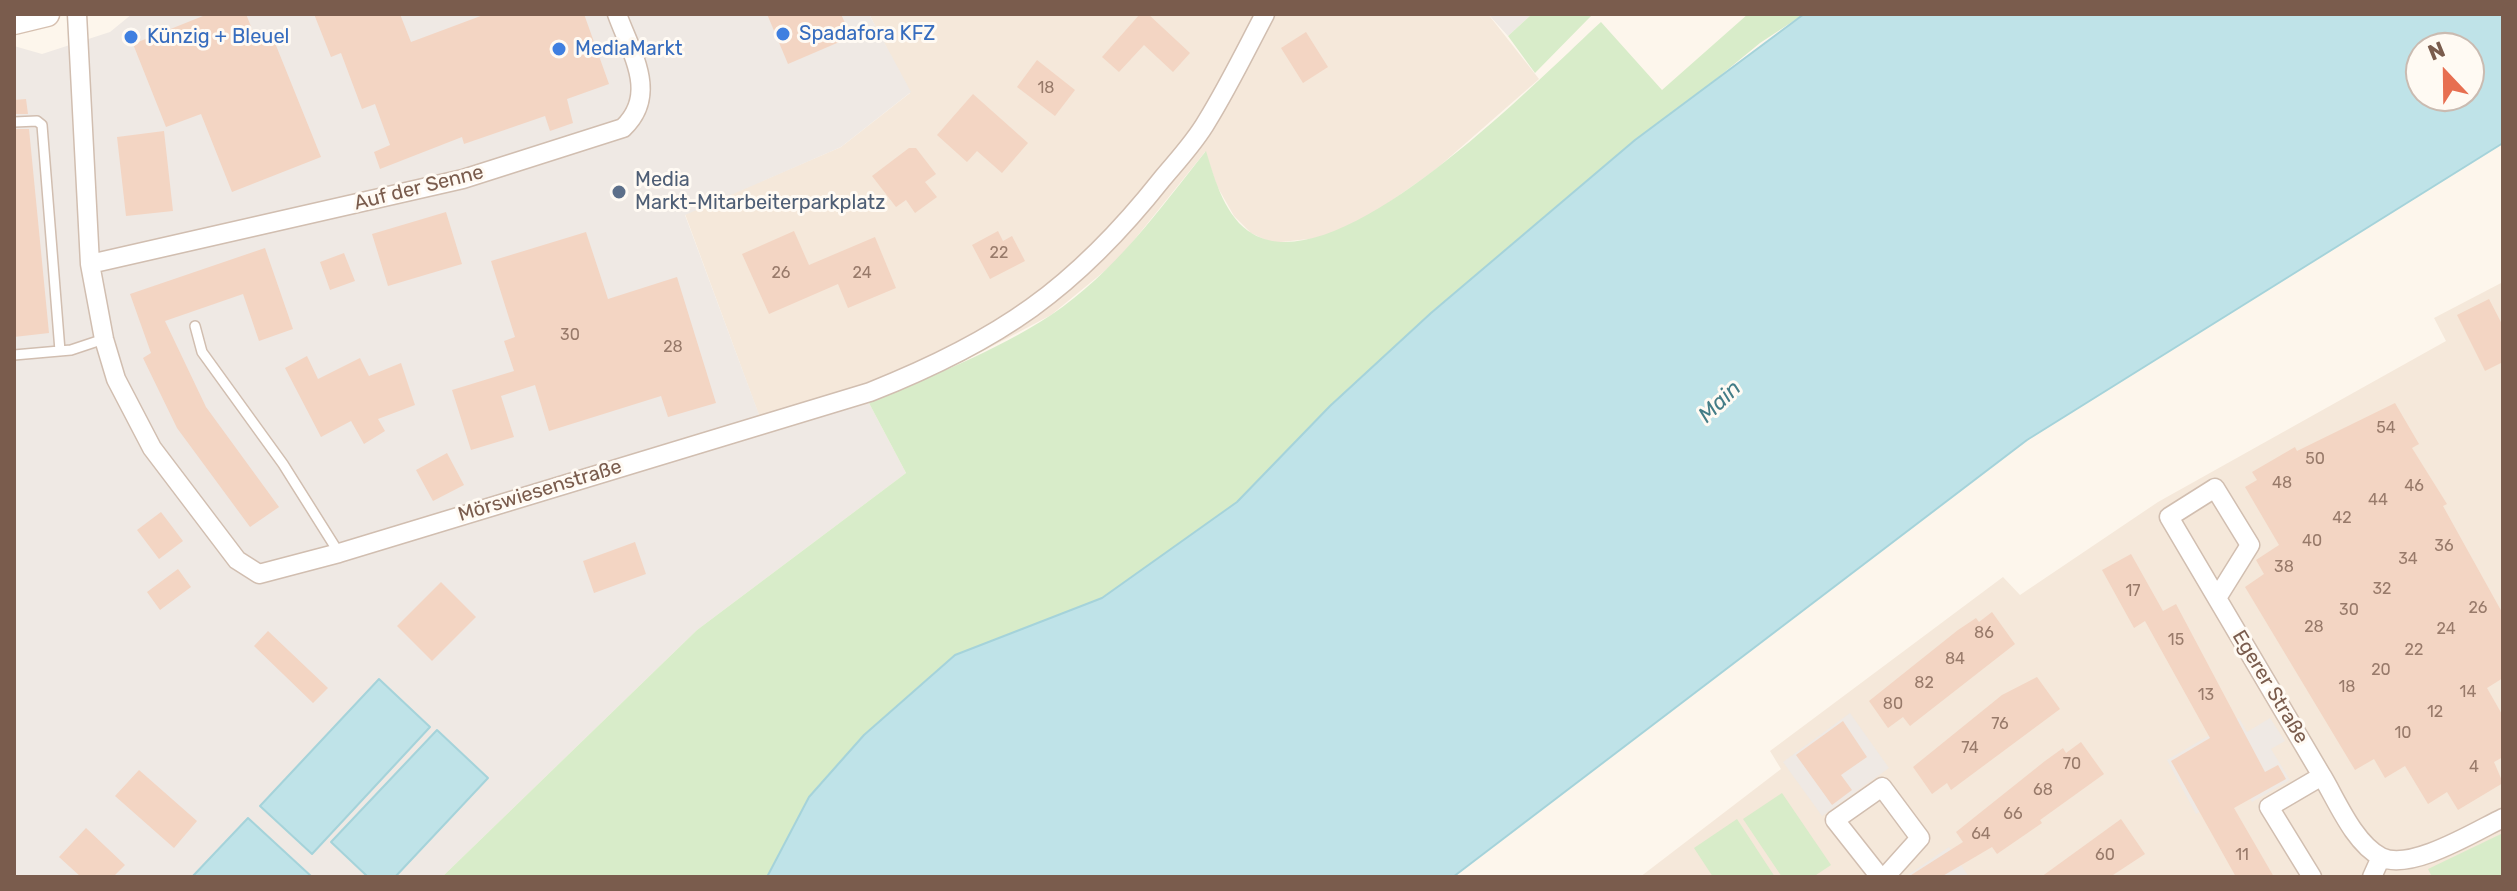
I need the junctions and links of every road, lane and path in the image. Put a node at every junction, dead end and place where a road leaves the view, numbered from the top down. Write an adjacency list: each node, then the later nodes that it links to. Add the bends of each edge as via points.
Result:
1 (47, 14): 5 (street)
2 (77, 14): 7 (street, Mörswiesenstraße)
3 (617, 14): 7 (street, Auf der Senne, via 641,84 642,103 623,128 463,179)
4 (1265, 14): 12 (street, Mörswiesenstraße, via 1205,124 1129,222 1073,278 986,339 929,369 858,396)
5 (14, 22)
6 (14, 122): 10 (lane, via 42,125)
7 (90, 264): 9 (street, Mörswiesenstraße)
8 (195, 326): 12 (lane, via 202,352)
9 (104, 339): 10 (lane); 12 (street, Mörswiesenstraße, via 121,390 152,448 247,570 269,573)
10 (60, 351): 11 (lane)
11 (14, 355)
12 (339, 553)
13 (2217, 598): 13 (street, Egerer Straße, via 2169,517 2215,488 2250,545); 14 (street, Egerer Straße)
14 (2322, 776): 16 (street, Egerer Straße, via 2365,843); 18 (street, via 2269,807)
15 (2503, 818): 16 (street, via 2420,856)
16 (2381, 857): 19 (street)
17 (1883, 877): 17 (street, via 1920,838 1882,787 1835,820)
18 (2312, 877)
19 (2372, 877)

